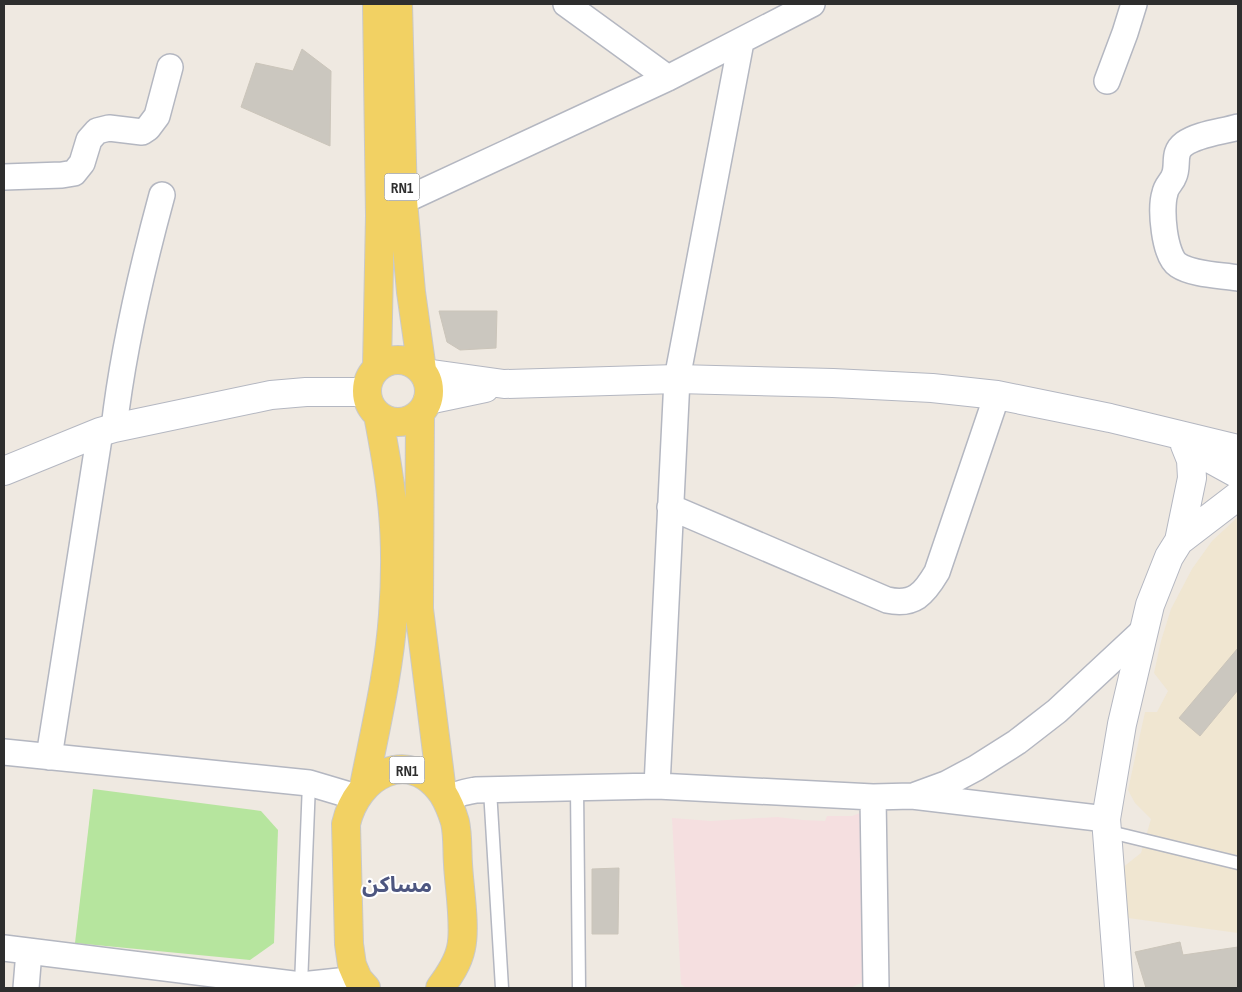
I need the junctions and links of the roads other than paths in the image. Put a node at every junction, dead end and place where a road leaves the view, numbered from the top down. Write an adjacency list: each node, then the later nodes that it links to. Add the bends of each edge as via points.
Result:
1 (377, 4): 18 (main road, RN1, via 380,216)
2 (398, 4): 13 (main road, RN1)
3 (566, 4): 8 (street)
4 (812, 4): 6 (street)
5 (1134, 4): 9 (street)
6 (741, 42): 8 (street); 16 (street)
7 (170, 67): 11 (street, via 157,116 142,132 109,128 97,131 89,140 79,170 70,175)
8 (668, 78): 13 (street)
9 (1107, 81)
10 (1238, 127): 14 (street, via 1182,146 1176,158 1175,176 1165,190 1163,203 1167,248 1173,260 1194,271)
11 (4, 177)
12 (162, 195): 21 (street)
13 (403, 201): 15 (main road, RN1, via 410,292)
14 (1238, 278)
15 (424, 371): 17 (street); 18 (main road, via 405,360 386,362); 20 (main road, RN1, via 430,391)
16 (677, 380): 17 (street); 19 (street, via 912,387); 28 (street)
17 (504, 384): 20 (street)
18 (374, 391): 20 (main road, via 386,420 404,422); 21 (street, via 271,395); 37 (main road, RN1, via 391,492 395,576 388,661)
19 (997, 395): 22 (street); 28 (street, via 936,572 929,585 910,601 888,600)
20 (424, 407): 39 (main road, RN1, via 419,609)
21 (107, 430): 25 (street); 32 (street)
22 (1160, 431): 23 (street); 24 (street)
23 (1185, 444): 26 (street); 29 (street, via 1191,460 1192,478)
24 (1238, 449)
25 (4, 472)
26 (1238, 474)
27 (1238, 496): 29 (street)
28 (670, 507): 34 (street)
29 (1180, 541): 30 (street, via 1158,583)
30 (1144, 632): 38 (street, via 1057,711 1016,742 946,784); 41 (street, via 1122,724)
31 (4, 752): 32 (street)
32 (49, 757): 33 (street)
33 (309, 784): 37 (street); 46 (lane)
34 (657, 786): 35 (street); 40 (street)
35 (578, 788): 36 (street); 51 (lane)
36 (490, 790): 39 (street); 50 (lane)
37 (360, 792): 39 (main road, RN1, via 386,772 399,769 417,772 431,781); 45 (main road, RN1, via 349,811 346,833 349,944 352,965)
38 (912, 796): 40 (street); 41 (street)
39 (445, 797): 47 (main road, RN1, via 455,823 463,934 458,958)
40 (873, 797): 52 (street)
41 (1106, 825): 42 (lane); 48 (street)
42 (1238, 863)
43 (4, 948): 44 (street)
44 (29, 951): 46 (street); 49 (street)
45 (362, 984): 46 (street)
46 (301, 985)
47 (444, 987)
48 (1120, 987)
49 (26, 988)
50 (502, 988)
51 (579, 988)
52 (876, 988)

